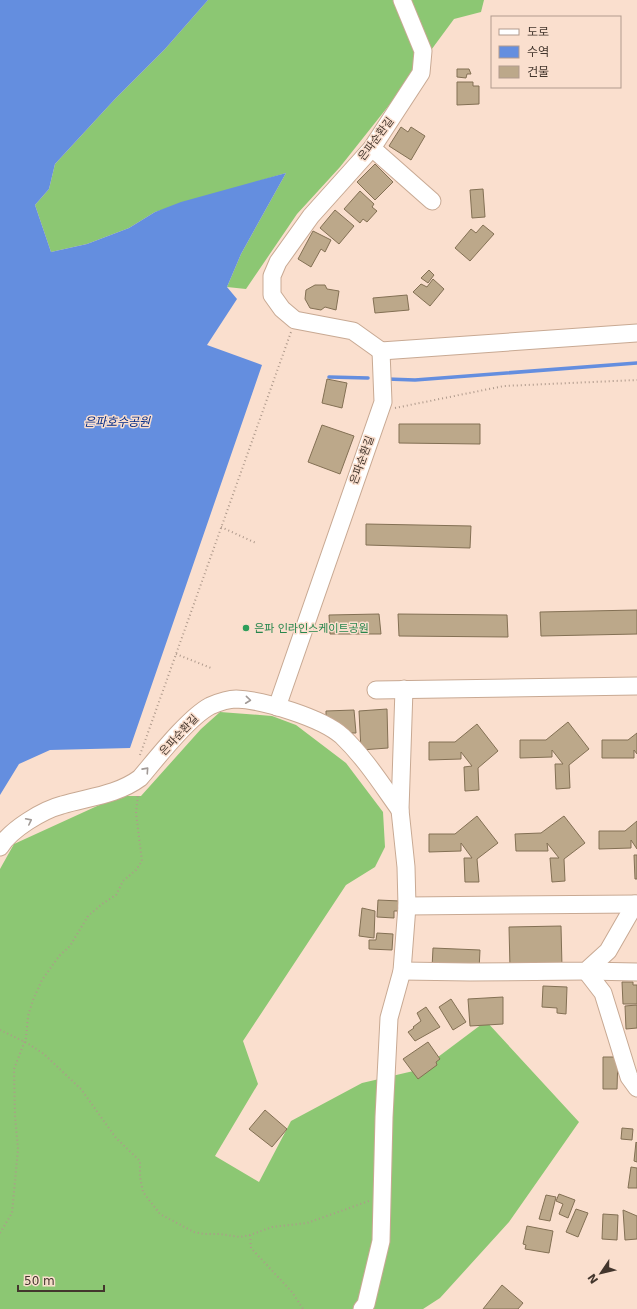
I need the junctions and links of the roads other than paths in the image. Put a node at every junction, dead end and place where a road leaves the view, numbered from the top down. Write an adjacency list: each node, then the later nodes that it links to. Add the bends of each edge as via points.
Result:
1 (402, 0): 2 (street, 은파순환길, via 423,51 421,73)
2 (372, 148): 3 (street); 5 (street, 은파순환길, via 312,216 286,251 272,276 272,295 282,309 295,320 353,331)
3 (432, 201)
4 (637, 333): 5 (street)
5 (381, 351): 9 (street, 은파순환길, via 383,402)
6 (637, 686): 7 (street)
7 (404, 689): 8 (street); 10 (street)
8 (376, 690)
9 (277, 707): 10 (street, via 322,724 341,735 363,759); 11 (street, 은파순환길, one-way to 9, via 20,826 61,805 101,796 140,778 198,714 211,706 235,699)
10 (400, 810): 13 (street)
11 (0, 847)
12 (636, 904): 13 (street); 15 (street, via 608,951)
13 (407, 906): 14 (street)
14 (402, 970): 15 (street); 18 (street, via 389,1018 381,1240 366,1304)
15 (586, 971): 16 (street); 17 (street, via 603,993 629,1077)
16 (637, 972)
17 (637, 1088)
18 (362, 1309)

